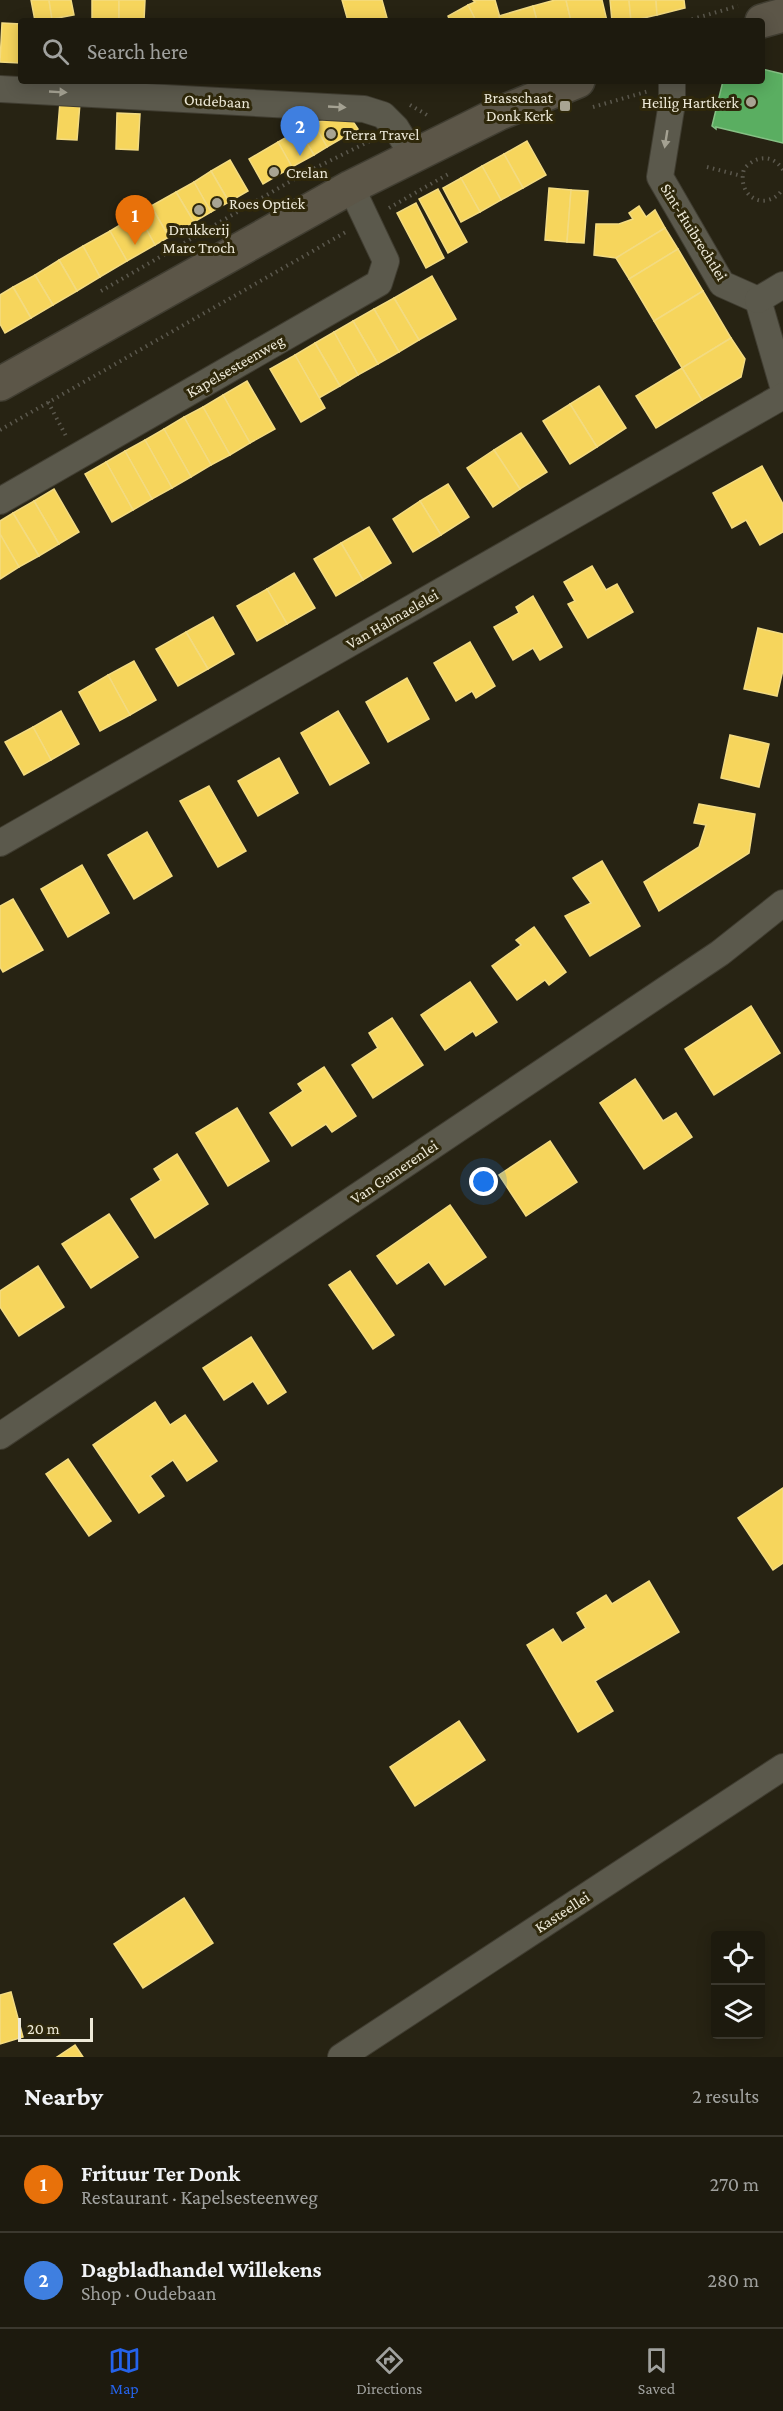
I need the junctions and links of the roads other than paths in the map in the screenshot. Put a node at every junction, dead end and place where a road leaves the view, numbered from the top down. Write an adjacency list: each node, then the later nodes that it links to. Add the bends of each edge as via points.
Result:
1 (751, 14): 2 (main road)
2 (783, 15)
3 (672, 84): 9 (street, Sint-Huibrechtlei, one-way to 9, via 660,177 722,284)
4 (0, 89): 6 (street, Oudebaan, one-way to 6, via 364,109 383,115)
5 (581, 96): 6 (main road, via 500,112)
6 (413, 156): 7 (main road)
7 (351, 187): 10 (main road); 13 (street, Kapelsesteenweg, via 386,261 379,283)
8 (783, 285): 9 (street)
9 (758, 300): 11 (street)
10 (0, 384)
11 (783, 386)
12 (783, 396): 14 (street, Van Halmaelelei)
13 (0, 501)
14 (0, 843)
15 (783, 903): 16 (street, Van Gamerenlei, via 720,953)
16 (0, 1436)
17 (783, 1767): 18 (street, Kasteellei)
18 (341, 2057)

